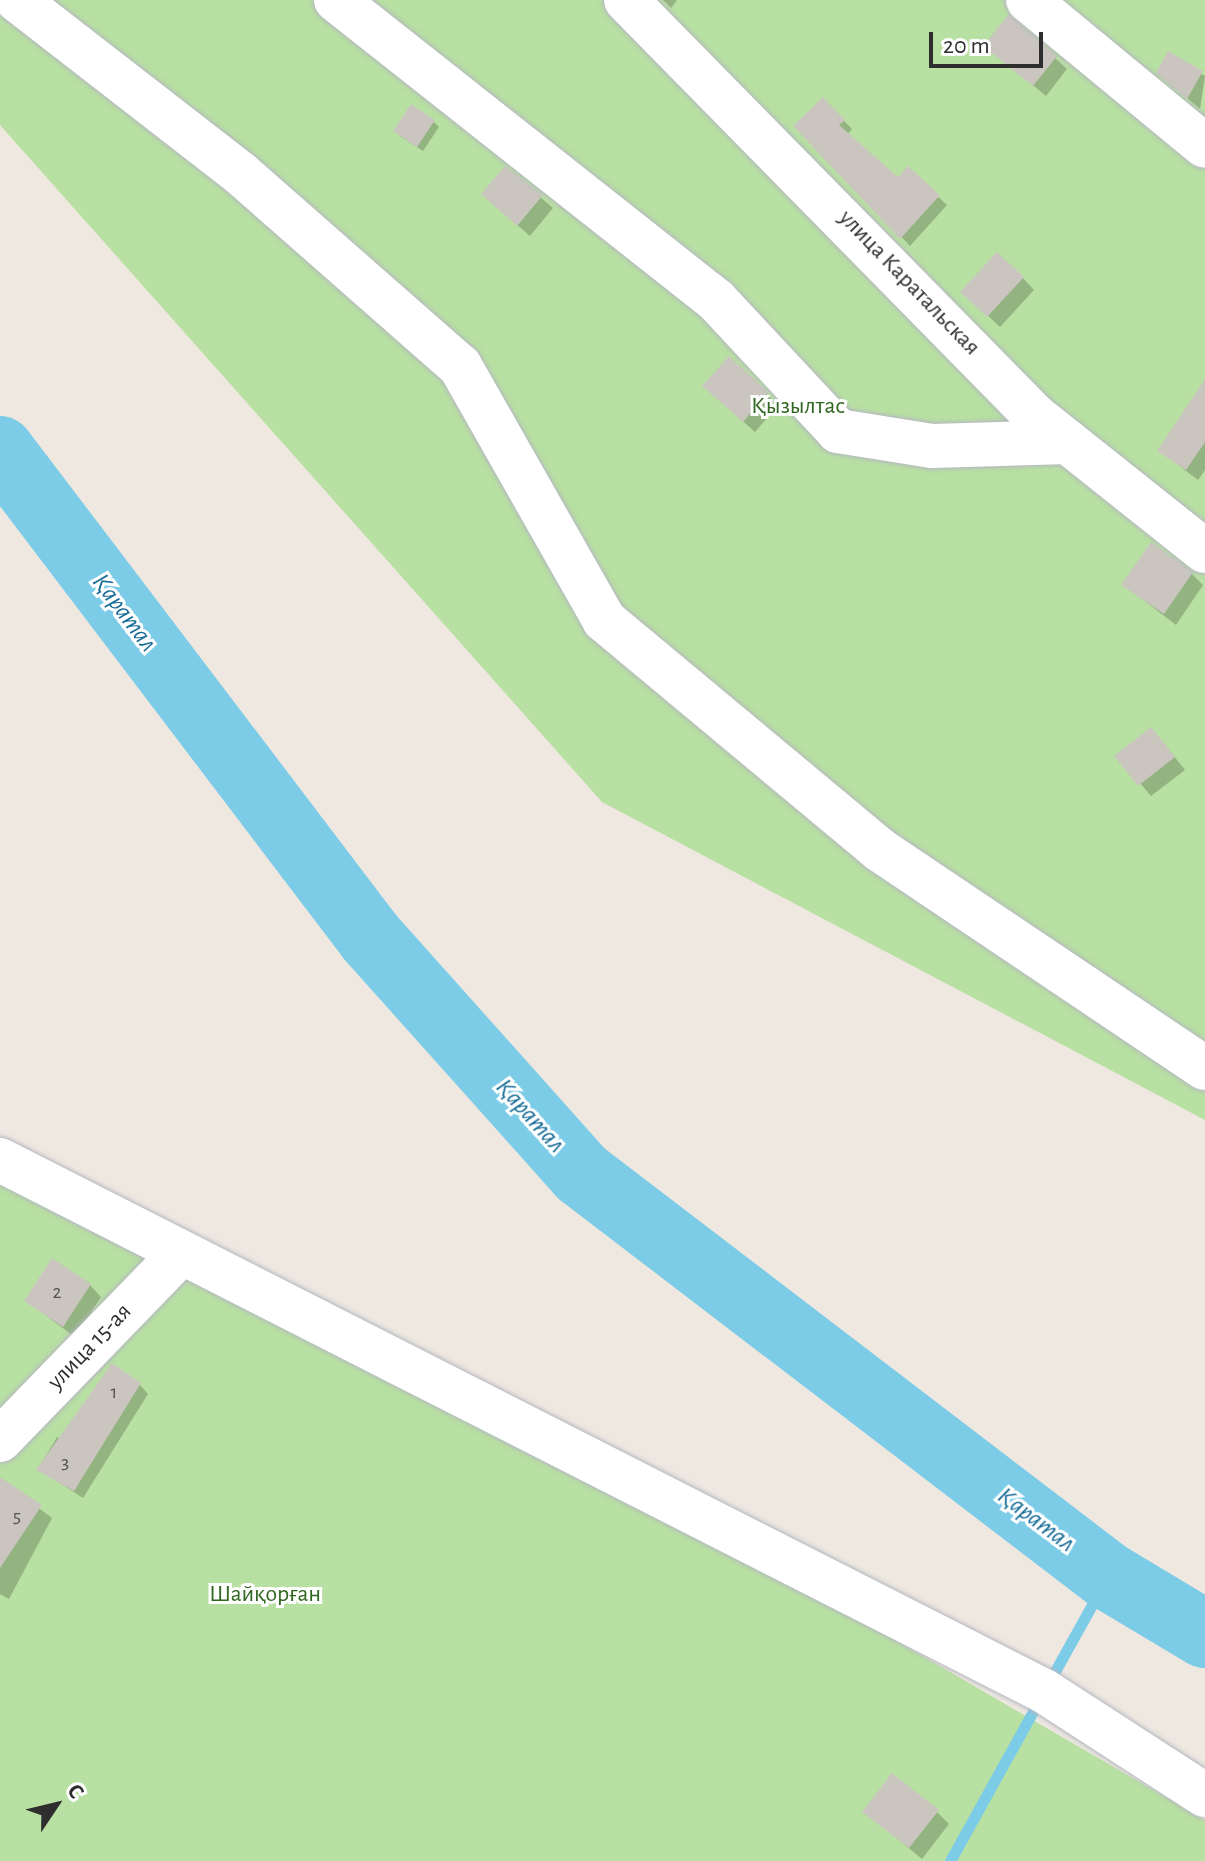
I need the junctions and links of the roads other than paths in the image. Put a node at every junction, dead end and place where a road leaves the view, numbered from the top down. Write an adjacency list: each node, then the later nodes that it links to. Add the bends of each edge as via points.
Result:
1 (17, 0): 8 (street, via 240,173 460,366 604,620 880,850)
2 (336, 0): 6 (street, via 716,300 838,431 932,446)
3 (626, 0): 6 (street, улица Каратальская)
4 (1028, 0): 5 (street)
5 (1205, 146)
6 (1068, 442): 7 (street, улица Каратальская)
7 (1205, 551)
8 (1205, 1068)
9 (0, 1160): 10 (street)
10 (180, 1254): 11 (street, улица 15-ая); 12 (street, via 1087,1716)
11 (0, 1440)
12 (1205, 1795)

